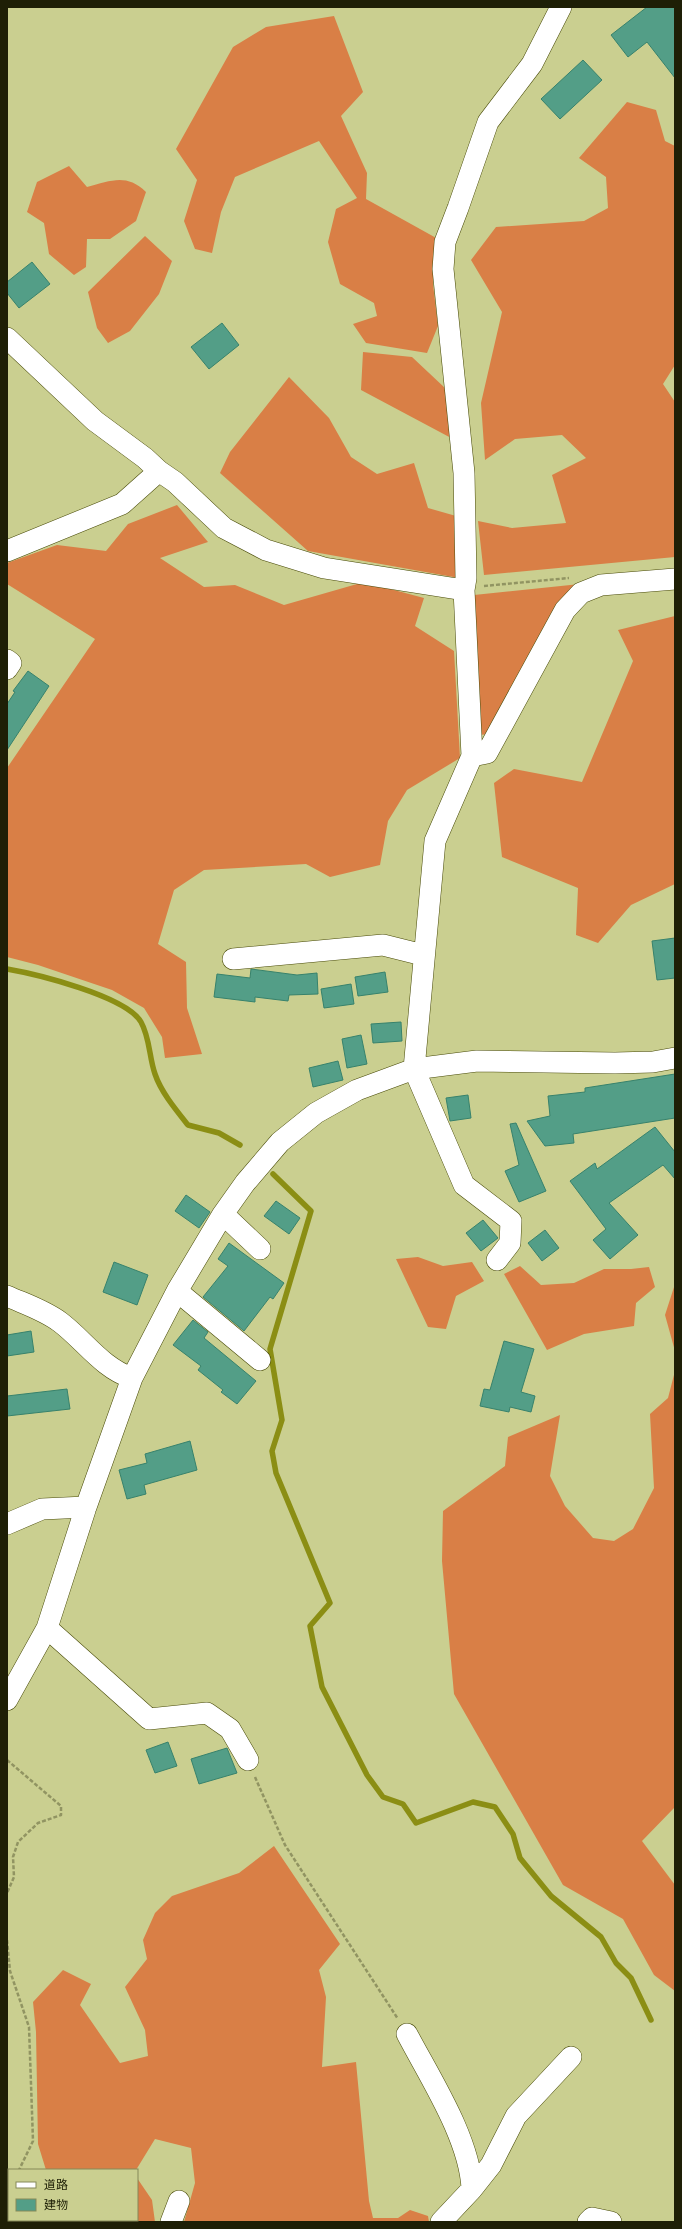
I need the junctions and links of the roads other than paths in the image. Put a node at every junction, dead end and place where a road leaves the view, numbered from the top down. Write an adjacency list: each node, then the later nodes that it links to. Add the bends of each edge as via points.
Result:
1 (561, 7): 6 (street, via 532,64 488,122 445,242 443,269 464,473)
2 (7, 338): 3 (street, via 95,420)
3 (159, 471): 4 (street, via 122,504); 6 (street, via 176,482 224,528 266,550 324,568)
4 (7, 551)
5 (675, 579): 9 (street, via 601,585 581,593 565,610 487,753)
6 (464, 590): 9 (street)
7 (7, 660): 8 (street, via 11,663)
8 (7, 669)
9 (472, 756): 10 (street, via 435,841)
10 (423, 955): 11 (street, via 383,945); 13 (street)
11 (232, 959)
12 (675, 1058): 13 (street, via 653,1062 615,1063 477,1061)
13 (414, 1069): 14 (street, via 357,1090 316,1113 280,1142); 16 (street, via 464,1185 512,1221 510,1242)
14 (223, 1214): 15 (street); 17 (street)
15 (260, 1249)
16 (497, 1260)
17 (177, 1291): 19 (street); 20 (street)
18 (7, 1296): 20 (street, via 41,1310 60,1322 117,1372)
19 (260, 1360)
20 (132, 1378): 21 (street)
21 (86, 1508): 22 (street, via 42,1509); 23 (street)
22 (7, 1524)
23 (47, 1628): 24 (street); 25 (street, via 149,1720 207,1713 230,1729)
24 (7, 1700)
25 (248, 1760)
26 (407, 2034): 28 (street, via 452,2120 471,2172)
27 (571, 2057): 28 (street, via 516,2116 491,2165)
28 (472, 2188): 31 (street)
29 (179, 2201): 30 (street)
30 (171, 2222)
31 (441, 2222)
32 (588, 2222): 33 (street, via 592,2218)
33 (611, 2222)

